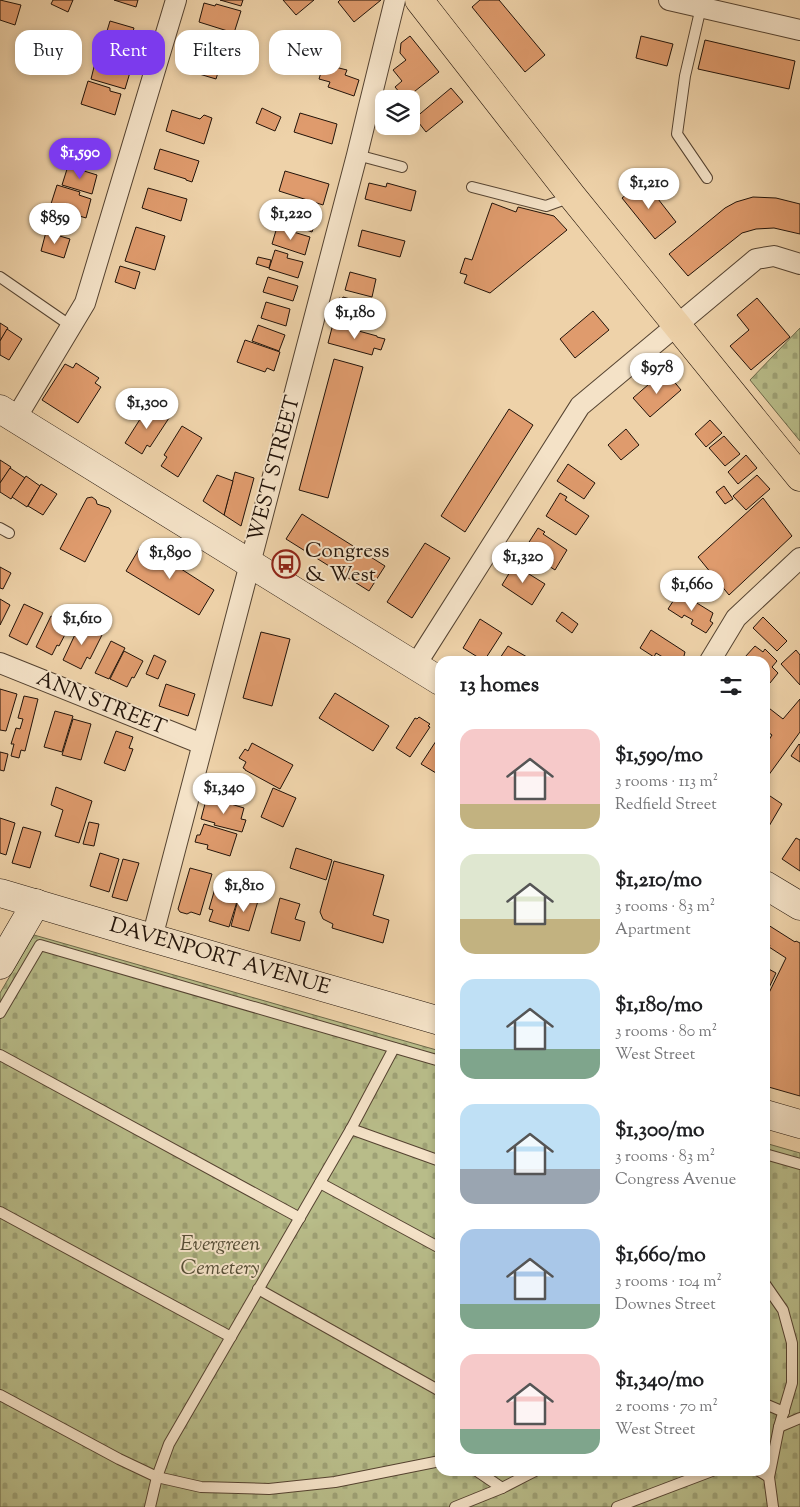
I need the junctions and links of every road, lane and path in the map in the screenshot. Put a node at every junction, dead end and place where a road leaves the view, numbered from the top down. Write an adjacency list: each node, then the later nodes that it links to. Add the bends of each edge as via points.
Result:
1 (176, 0): 14 (street, via 85,303)
2 (396, 0): 7 (street, WEST STREET)
3 (419, 0): 11 (main road)
4 (669, 0): 5 (street)
5 (701, 7): 6 (street); 9 (lane, via 676,134)
6 (800, 30)
7 (357, 155): 8 (lane); 19 (street, WEST STREET)
8 (402, 167)
9 (707, 178)
10 (472, 187): 11 (lane, via 546,206)
11 (572, 196): 15 (main road)
12 (800, 264): 15 (street, via 774,256 756,259)
13 (0, 276): 14 (lane)
14 (71, 326): 16 (street)
15 (676, 326): 17 (main road); 22 (street, via 580,406)
16 (8, 413): 19 (main road)
17 (800, 477)
18 (800, 558): 20 (street, via 736,618)
19 (250, 563): 22 (main road); 24 (street, WEST STREET)
20 (713, 656)
21 (0, 663): 24 (street, ANN STREET)
22 (415, 666): 23 (main road)
23 (435, 679)
24 (202, 744): 29 (street, WEST STREET)
25 (770, 887): 28 (main road)
26 (0, 893): 27 (main road, DAVENPORT AVENUE)
27 (36, 903): 29 (main road, DAVENPORT AVENUE); 30 (main road)
28 (800, 906)
29 (152, 938): 32 (main road, DAVENPORT AVENUE)
30 (0, 965)
31 (0, 1013): 33 (lane, via 40,945)
32 (435, 1020)
33 (394, 1048): 35 (lane); 38 (lane)
34 (0, 1055): 44 (lane)
35 (435, 1060)
36 (770, 1115): 37 (main road)
37 (800, 1124)
38 (351, 1129): 40 (lane); 42 (lane)
39 (770, 1155): 41 (lane)
40 (435, 1159)
41 (800, 1164)
42 (320, 1183): 44 (lane); 45 (lane)
43 (0, 1212): 48 (lane)
44 (300, 1218): 46 (lane)
45 (435, 1245)
46 (258, 1290): 48 (lane); 49 (lane)
47 (770, 1291): 52 (lane, via 783,1310 792,1343 792,1383)
48 (231, 1337): 61 (lane, via 169,1444)
49 (435, 1388)
50 (0, 1395): 61 (lane)
51 (770, 1406): 52 (lane)
52 (784, 1412): 54 (lane)
53 (800, 1418): 54 (lane)
54 (779, 1427): 55 (lane)
55 (770, 1455)
56 (435, 1462): 61 (lane, via 335,1482 269,1489 201,1487)
57 (484, 1476): 62 (lane)
58 (525, 1476): 62 (lane)
59 (699, 1476): 65 (lane)
60 (765, 1476): 66 (lane)
61 (157, 1477): 63 (lane)
62 (502, 1488): 64 (lane)
63 (150, 1507)
64 (455, 1507)
65 (617, 1507)
66 (773, 1507)

